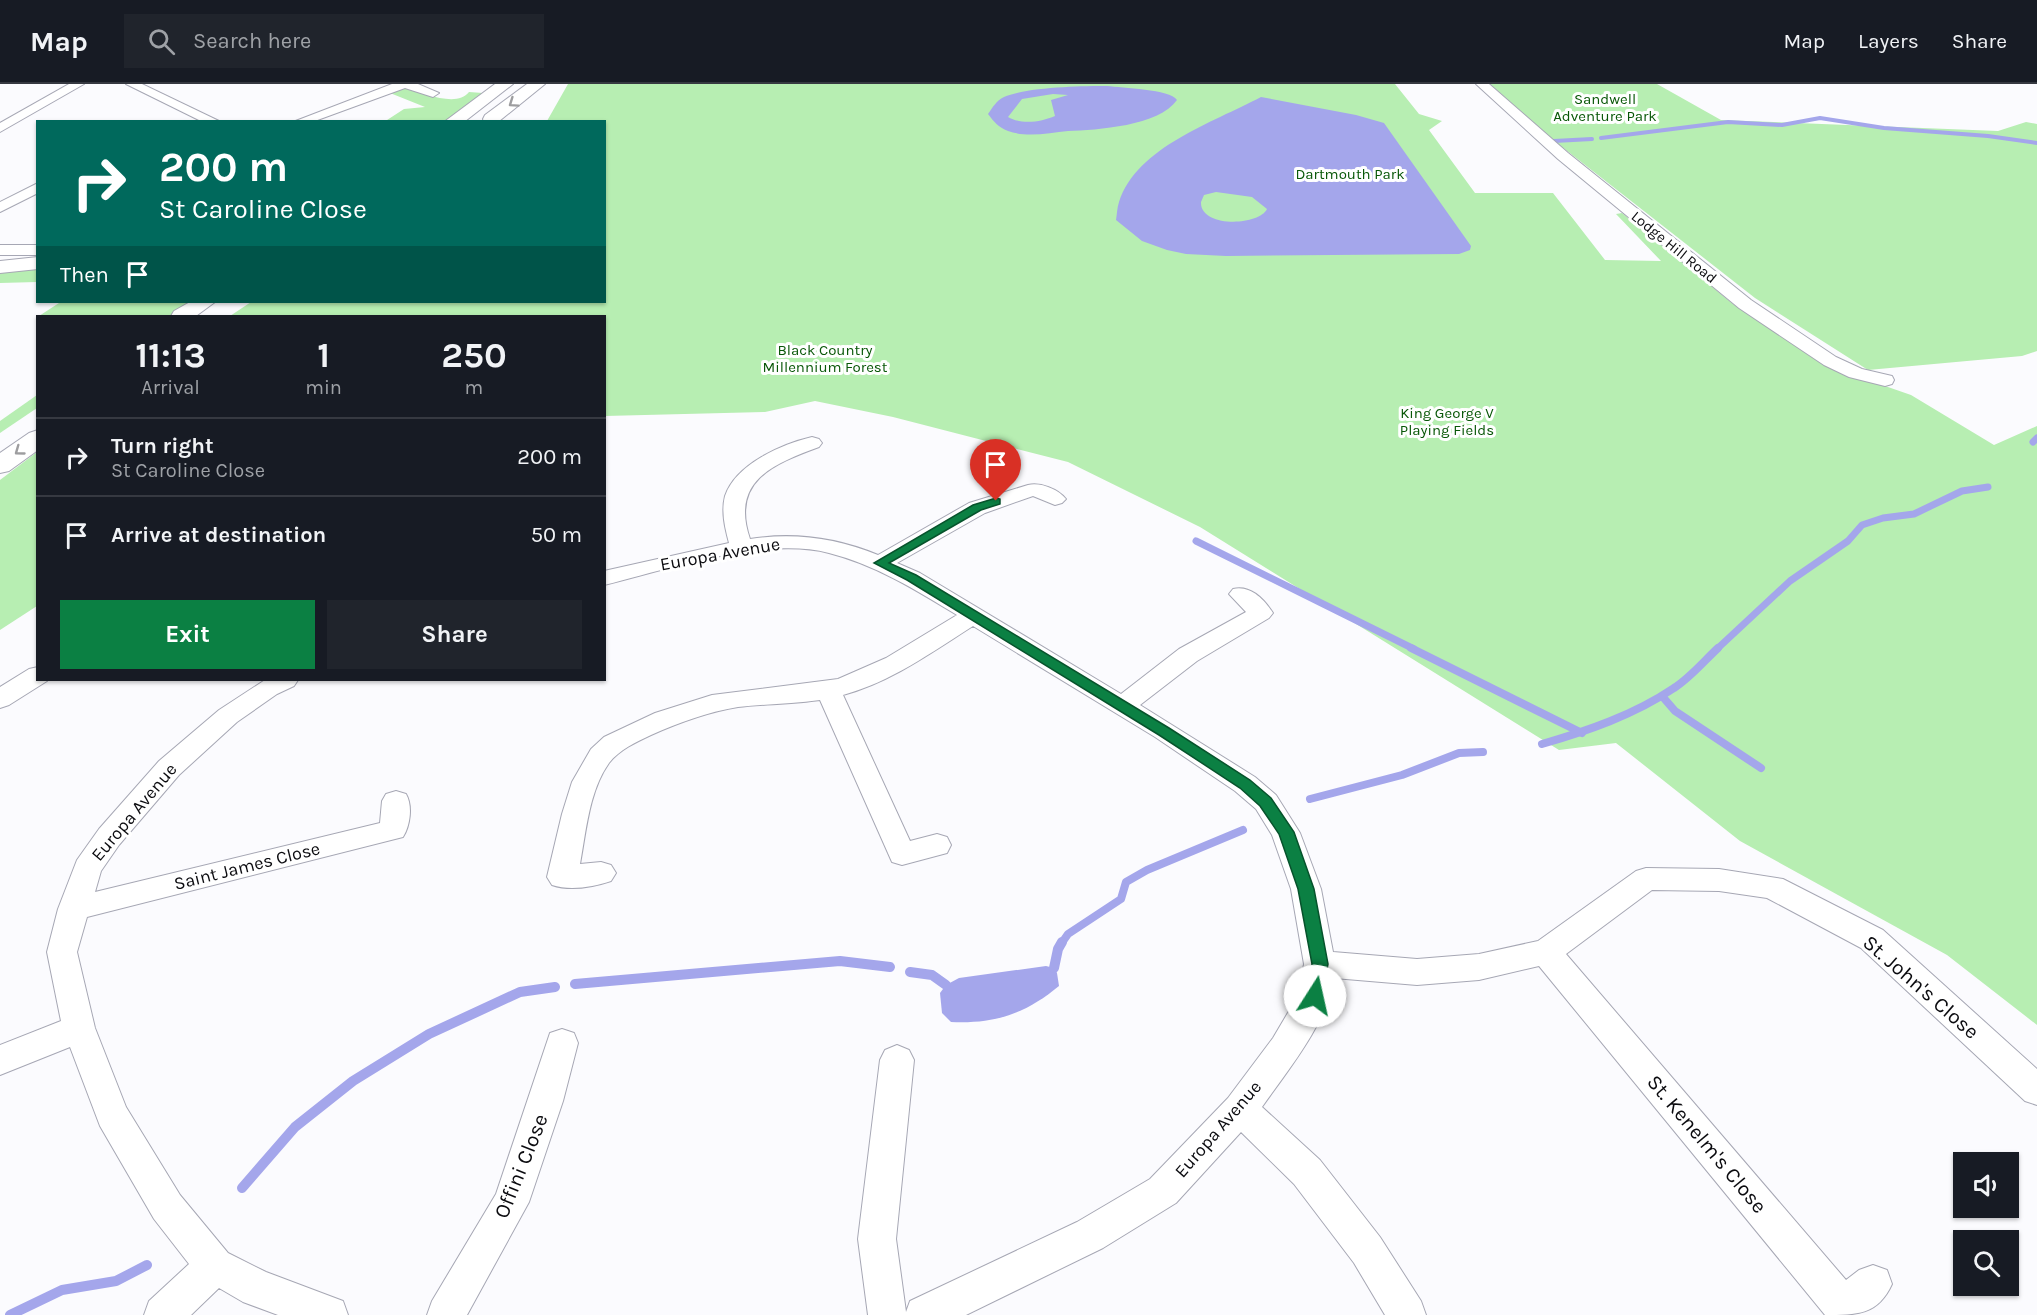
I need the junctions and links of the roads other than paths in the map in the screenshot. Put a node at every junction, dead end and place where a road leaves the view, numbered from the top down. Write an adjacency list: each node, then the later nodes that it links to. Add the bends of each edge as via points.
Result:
1 (78, 84): 16 (street)
2 (132, 84): 11 (street)
3 (404, 84): 9 (street); 12 (street)
4 (505, 84): 13 (highway)
5 (511, 84): 14 (highway)
6 (537, 84): 15 (highway, one-way to 15)
7 (552, 84): 10 (highway)
8 (1482, 84): 25 (street, Lodge Hill Road, via 1563,156 1745,304 1830,361)
9 (433, 93)
10 (539, 102)
11 (208, 120)
12 (305, 120)
13 (455, 120)
14 (466, 120)
15 (490, 120)
16 (0, 128)
17 (36, 188): 18 (street)
18 (0, 208)
19 (0, 250): 20 (street)
20 (36, 250)
21 (36, 263): 22 (highway)
22 (0, 267)
23 (212, 308): 24 (highway)
24 (186, 315)
25 (1885, 380)
26 (36, 417): 28 (highway)
27 (36, 439): 30 (highway, one-way to 30)
28 (0, 442)
29 (812, 443): 32 (street, via 783,444 746,480 736,496 735,523)
30 (0, 465)
31 (1055, 499): 33 (street, via 1035,489 977,508)
32 (742, 547): 33 (street, Europa Avenue, via 778,541 830,546); 34 (street, Europa Avenue)
33 (880, 563): 36 (street, Europa Avenue)
34 (606, 578)
35 (1241, 594): 41 (street, via 1261,614 1188,655)
36 (972, 616): 39 (street, via 890,667); 41 (street, Europa Avenue)
37 (36, 676): 40 (street)
38 (283, 681): 45 (street, Europa Avenue, via 228,716 169,768 87,868)
39 (828, 689): 43 (street, via 902,854); 44 (street, via 704,705 626,736 600,755 587,778 562,877)
40 (0, 699)
41 (1122, 706): 47 (street, Europa Avenue, via 1245,784 1266,802 1286,832 1306,889)
42 (396, 801): 45 (street, Saint James Close, via 393,830)
43 (937, 845)
44 (601, 873)
45 (73, 909): 48 (street, Europa Avenue, via 62,952)
46 (1546, 952): 47 (street, St. John's Close, via 1479,967 1418,972); 52 (street, St. John's Close, via 1646,879 1719,880 1773,887 1872,939); 55 (street, St. Kenelm's Close, via 1843,1306)
47 (1320, 964): 53 (street, Europa Avenue, via 1315,996)
48 (79, 1028): 50 (street); 54 (street, Europa Avenue, via 112,1115 167,1207)
49 (562, 1042): 59 (street, Offini Close, via 511,1202)
50 (0, 1060)
51 (897, 1060): 60 (street, via 878,1239)
52 (2037, 1090)
53 (1240, 1109): 56 (street, Europa Avenue, via 1163,1191); 62 (street, via 1306,1172 1367,1250)
54 (215, 1266): 57 (street); 58 (street, Europa Avenue, via 257,1288)
55 (1874, 1284)
56 (974, 1304): 61 (street, Europa Avenue)
57 (163, 1315)
58 (329, 1315)
59 (446, 1315)
60 (887, 1315)
61 (924, 1315)
62 (1407, 1315)

